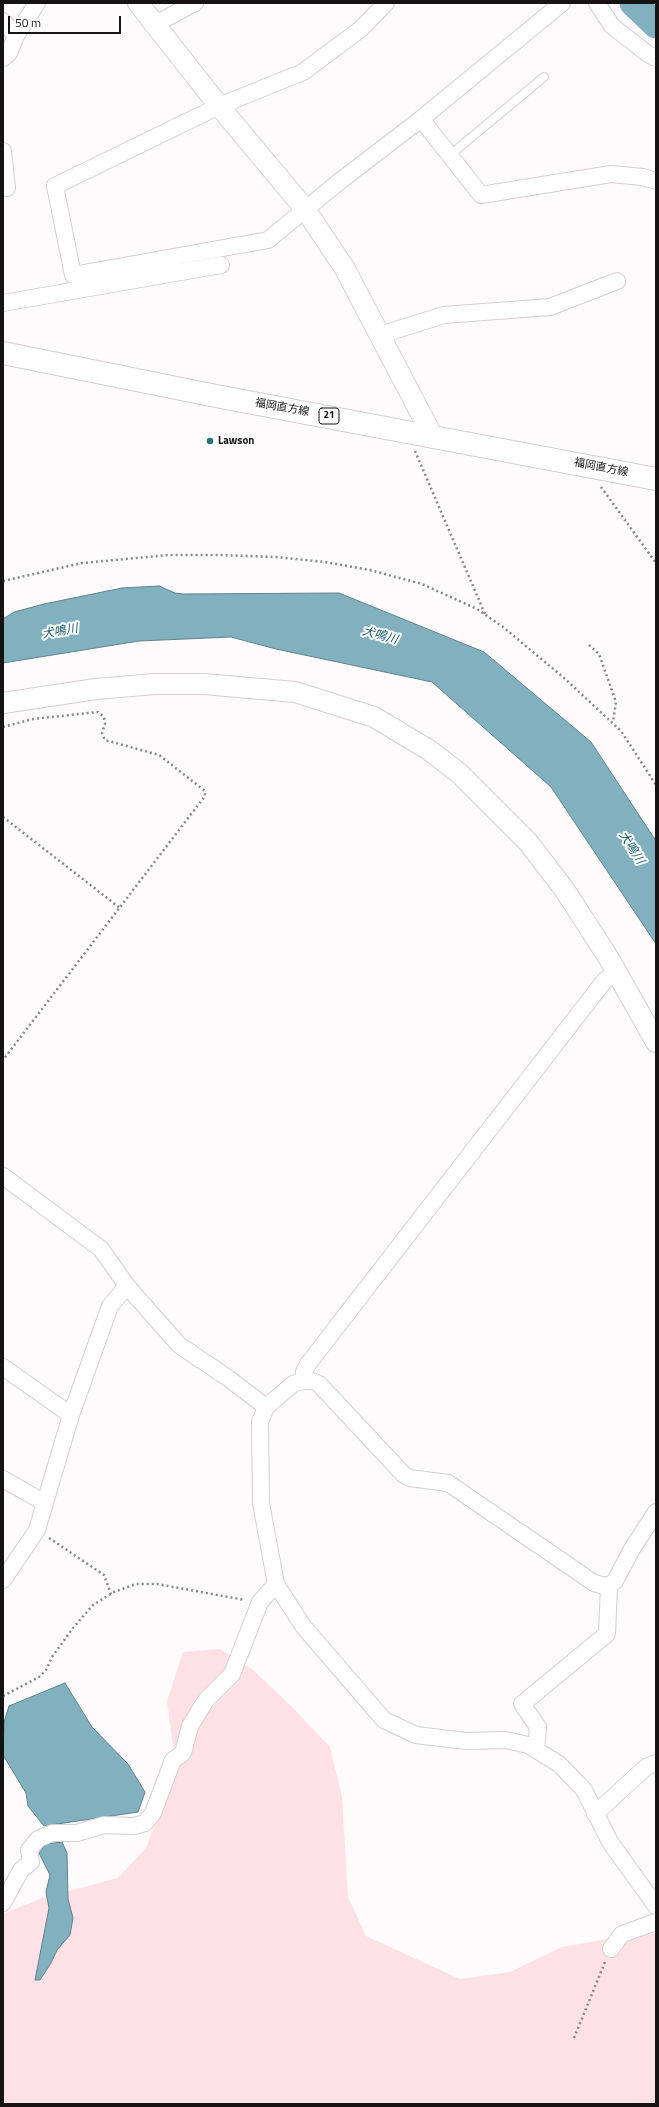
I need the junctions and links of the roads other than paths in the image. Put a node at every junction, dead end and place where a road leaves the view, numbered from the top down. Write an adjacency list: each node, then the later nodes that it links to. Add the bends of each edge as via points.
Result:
1 (37, 3): 9 (street)
2 (138, 3): 8 (street)
3 (195, 3): 8 (street)
4 (386, 3): 13 (street, via 362,28 303,72)
5 (562, 3): 14 (street)
6 (597, 3): 11 (street, via 612,26)
7 (3, 20): 9 (street)
8 (155, 24): 13 (street)
9 (16, 36): 10 (street, via 9,53)
10 (3, 58)
11 (656, 58)
12 (544, 77): 16 (lane)
13 (219, 106): 19 (street); 19 (street, via 55,186 74,275 268,240)
14 (422, 119): 16 (street); 19 (street)
15 (3, 152): 18 (street)
16 (450, 155): 17 (street, via 481,195 611,174)
17 (656, 181)
18 (7, 188)
19 (305, 209): 23 (street, via 345,269)
20 (221, 266): 22 (street)
21 (617, 281): 23 (street, via 550,307 444,315)
22 (3, 303)
23 (380, 335): 25 (street)
24 (3, 353): 25 (main road, 福岡直方線 / 21, via 216,396)
25 (422, 433): 26 (main road, 福岡直方線 / 21)
26 (656, 479)
27 (3, 703): 28 (street, via 96,689 155,684 204,684 295,692 374,717 430,750 460,774 528,842 564,889)
28 (617, 973): 29 (street); 33 (street, via 605,980 308,1364)
29 (656, 1042)
30 (3, 1176): 31 (street, via 101,1249)
31 (127, 1286): 34 (street, via 179,1345); 35 (street, via 110,1306)
32 (3, 1367): 35 (street)
33 (303, 1381): 34 (street, via 293,1384); 41 (street, via 319,1384 404,1475 448,1483 594,1583)
34 (266, 1407): 40 (street, via 260,1422 259,1436 261,1503)
35 (71, 1415): 37 (street)
36 (3, 1479): 37 (street)
37 (46, 1503): 39 (street, via 37,1530)
38 (656, 1512): 41 (street, via 632,1549 615,1582)
39 (3, 1580)
40 (276, 1584): 42 (street, via 303,1626 384,1720 416,1735 466,1741 505,1740); 45 (street, via 260,1602 232,1674 206,1700 190,1726 183,1753 173,1760 153,1813 145,1823 134,1826 104,1825 77,1832 52,1833 38,1839 29,1850 30,1862 22,1870)
41 (609, 1586): 42 (street, via 607,1634 522,1704 538,1727)
42 (536, 1750): 44 (street, via 559,1764 584,1790)
43 (656, 1763): 44 (street, via 646,1767)
44 (595, 1814): 46 (street, via 610,1842)
45 (3, 1903)
46 (656, 1906)
47 (656, 1922): 48 (street, via 622,1934)
48 (611, 1949)

